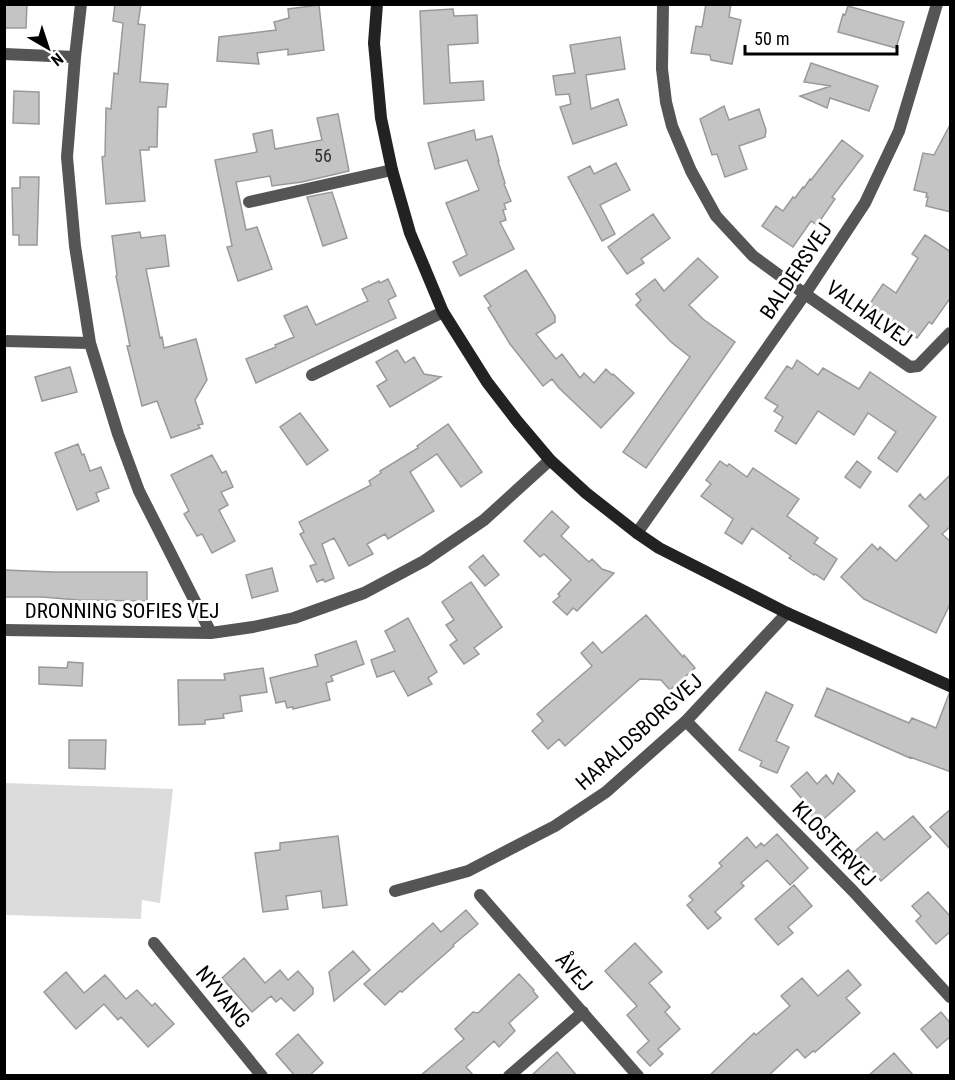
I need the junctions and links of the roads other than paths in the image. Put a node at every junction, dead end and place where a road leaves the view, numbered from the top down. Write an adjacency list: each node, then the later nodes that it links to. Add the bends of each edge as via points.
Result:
1 (81, 4): 6 (street)
2 (377, 4): 7 (street, via 375,49 381,118)
3 (663, 4): 9 (street, VALHALVEJ, via 666,102 691,171 716,216 751,253)
4 (937, 4): 9 (street, BALDERSVEJ, via 899,131 865,203)
5 (4, 54): 6 (street)
6 (75, 57): 13 (street, via 67,157)
7 (392, 170): 8 (street); 10 (street, via 410,233)
8 (249, 202)
9 (805, 294): 11 (street, VALHALVEJ, via 910,367 918,366); 16 (street, BALDERSVEJ)
10 (442, 312): 14 (street); 15 (street, via 486,382)
11 (951, 333)
12 (4, 341): 13 (street)
13 (90, 343): 19 (street, via 139,491)
14 (312, 375)
15 (550, 460): 16 (street); 19 (street, DRONNING SOFIES VEJ, via 484,520 424,561 364,593 294,618)
16 (637, 533): 17 (street)
17 (787, 613): 20 (street); 21 (street, HARALDSBORGVEJ)
18 (4, 630): 19 (street, DRONNING SOFIES VEJ)
19 (211, 633)
20 (951, 686)
21 (686, 722): 22 (street, HARALDSBORGVEJ, via 606,792 555,826 468,871); 25 (street, KLOSTERVEJ)
22 (395, 891)
23 (480, 895): 26 (street, ÅVEJ)
24 (154, 943): 27 (street, NYVANG)
25 (951, 997)
26 (583, 1012): 28 (street); 29 (street, ÅVEJ)
27 (262, 1076)
28 (509, 1076)
29 (638, 1076)

